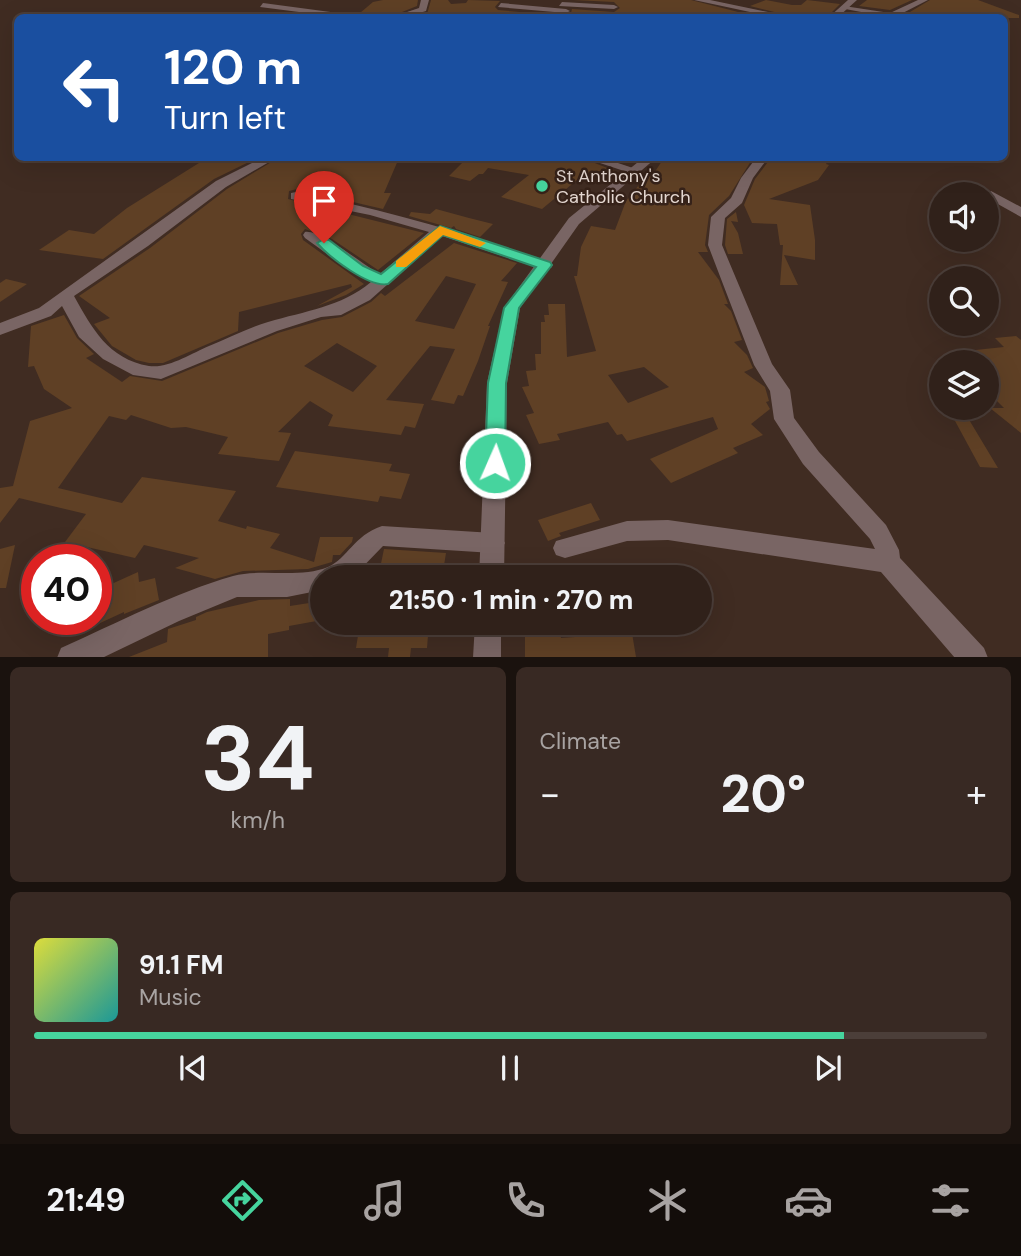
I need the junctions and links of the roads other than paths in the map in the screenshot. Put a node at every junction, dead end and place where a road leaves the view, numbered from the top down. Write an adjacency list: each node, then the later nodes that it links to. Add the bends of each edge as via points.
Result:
1 (425, 0): 13 (street, via 423,9)
2 (698, 0): 5 (street)
3 (853, 0): 10 (street)
4 (924, 0): 17 (street)
5 (733, 1): 14 (street)
6 (501, 5): 9 (street)
7 (260, 7): 11 (street); 12 (street)
8 (614, 7): 9 (street)
9 (565, 8)
10 (844, 8): 15 (street); 16 (street)
11 (295, 14)
12 (328, 14)
13 (406, 14)
14 (779, 14)
15 (837, 14)
16 (876, 14)
17 (892, 14)
18 (264, 161): 30 (street, via 221,184)
19 (602, 161): 22 (street)
20 (646, 161): 22 (street)
21 (760, 161): 34 (street, via 737,200 718,217 715,245 763,365 780,390 784,419 811,458 878,532)
22 (634, 170): 28 (street, via 574,221)
23 (296, 196): 26 (street)
24 (999, 200): 25 (street)
25 (1021, 213)
26 (440, 230): 28 (street); 29 (street)
27 (310, 235): 29 (street)
28 (545, 265): 32 (street, via 512,308 497,383)
29 (382, 281): 30 (street, via 335,312 271,327 172,370 148,374 129,368 84,333)
30 (65, 295): 31 (street, via 45,312)
31 (0, 328)
32 (493, 542): 35 (street, via 382,536 372,539); 36 (street)
33 (565, 548): 34 (street, via 627,531 668,530)
34 (888, 562): 41 (street)
35 (346, 565)
36 (492, 565)
37 (310, 581): 39 (street, via 236,586)
38 (488, 635): 40 (street)
39 (71, 657)
40 (487, 657)
41 (974, 657)

